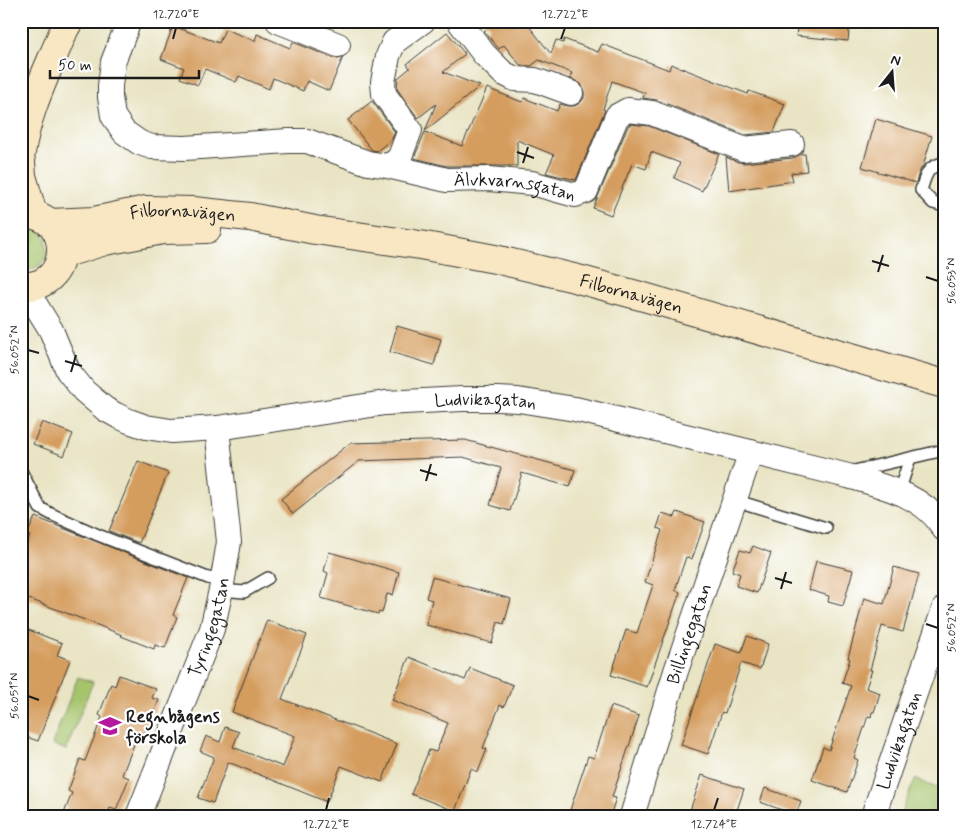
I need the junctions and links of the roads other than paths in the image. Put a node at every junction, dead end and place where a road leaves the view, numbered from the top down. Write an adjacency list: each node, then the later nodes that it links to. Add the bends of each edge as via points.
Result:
1 (129, 21): 13 (street, Älvkvarnsgatan, via 113,62 110,97 112,116 124,132 140,143 152,147 185,148 307,141 368,163)
2 (278, 21): 6 (street)
3 (423, 21): 13 (street, via 394,42 388,56 384,94 410,130 399,159)
4 (459, 21): 8 (street, via 503,73)
5 (66, 26): 7 (street, via 34,64); 10 (street, via 34,105)
6 (338, 45)
7 (21, 87)
8 (571, 93)
9 (792, 144): 13 (street, Älvkvarnsgatan, via 743,149 652,113 628,110 618,116 586,191 575,195 532,183 490,179 447,180)
10 (21, 153)
11 (21, 162): 15 (street)
12 (944, 163): 14 (lane, via 936,164 926,173 921,190 933,203)
13 (388, 166)
14 (944, 206)
15 (35, 217): 16 (street, Filbornavägen, via 94,221 146,210 193,211 250,217); 17 (street, via 57,232)
16 (315, 230): 17 (street, Filbornavägen, via 164,230 105,241); 19 (street, Filbornavägen, via 429,246 574,278)
17 (62, 254): 18 (street, via 54,273)
18 (31, 284): 20 (street, Ludvikagatan, via 68,371 84,392 110,412 158,430)
19 (944, 384)
20 (217, 428): 22 (street, Ludvikagatan, via 385,403 499,399 575,409); 31 (street, Tyringegatan, via 229,542)
21 (944, 450): 23 (lane)
22 (751, 452): 25 (street, Ludvikagatan); 27 (street, Billingegatan)
23 (910, 458): 25 (lane); 26 (lane)
24 (21, 471): 31 (lane, via 40,508)
25 (841, 474): 26 (street, Ludvikagatan)
26 (899, 492): 29 (street, Ludvikagatan, via 931,513)
27 (734, 500): 28 (lane); 34 (street, Billingegatan, via 676,671)
28 (826, 528)
29 (944, 529)
30 (268, 578): 31 (lane, via 244,592)
31 (222, 586): 33 (street, Tyringegatan, via 212,629)
32 (944, 609): 35 (street, Ludvikagatan)
33 (138, 816)
34 (632, 816)
35 (873, 816)

